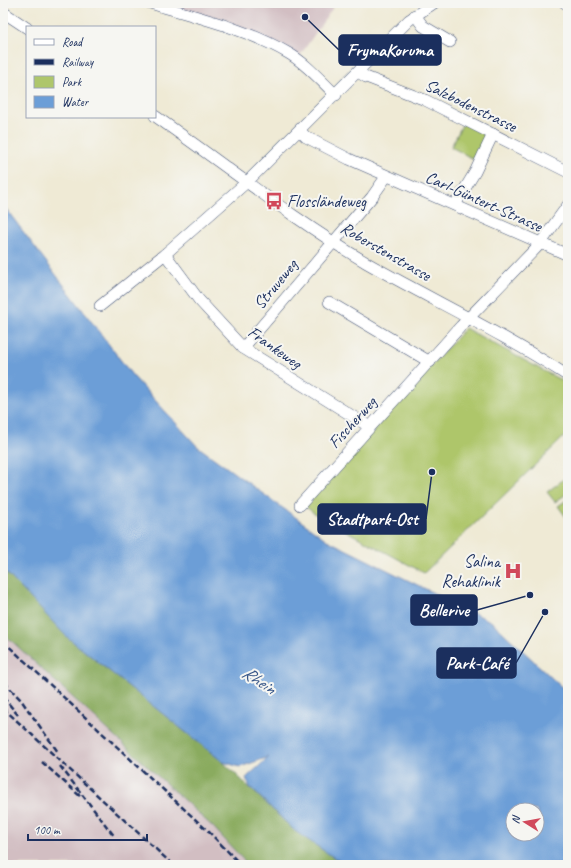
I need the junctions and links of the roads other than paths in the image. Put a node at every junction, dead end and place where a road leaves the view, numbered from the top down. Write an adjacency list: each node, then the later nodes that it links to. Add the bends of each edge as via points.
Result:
1 (150, 3): 5 (street)
2 (434, 3): 7 (street)
3 (565, 3): 4 (street)
4 (568, 4)
5 (169, 6): 11 (street, via 237,29 289,53)
6 (3, 12): 8 (street)
7 (415, 15): 9 (street, via 423,26); 10 (street)
8 (26, 27)
9 (450, 42)
10 (358, 72): 11 (street); 14 (street, Salzbodenstrasse, via 425,100)
11 (336, 95): 13 (street)
12 (156, 117): 17 (street, Roberstenstrasse)
13 (300, 131): 16 (street, Carl-Güntert-Strasse, via 312,140); 17 (street)
14 (493, 134): 15 (street, Salzbodenstrasse); 18 (street, via 475,172)
15 (568, 172)
16 (386, 177): 18 (street, Carl-Güntert-Strasse); 20 (street, Struveweg)
17 (248, 181): 20 (street, Roberstenstrasse); 22 (street)
18 (455, 205): 21 (street, Carl-Güntert-Strasse)
19 (568, 205): 21 (street, Fischerweg)
20 (334, 242): 26 (street, Roberstenstrasse); 27 (street, Struveweg)
21 (540, 244): 23 (street, Carl-Güntert-Strasse); 26 (street, Fischerweg)
22 (165, 254): 25 (street); 27 (street, Frankeweg, via 199,300)
23 (568, 256)
24 (329, 302): 28 (street)
25 (100, 306)
26 (468, 319): 28 (street, Fischerweg); 29 (street, Roberstenstrasse, via 516,344)
27 (243, 348): 30 (street, Frankeweg)
28 (430, 362): 30 (street, Fischerweg)
29 (568, 376)
30 (370, 427): 31 (street, Fischerweg)
31 (300, 505)

